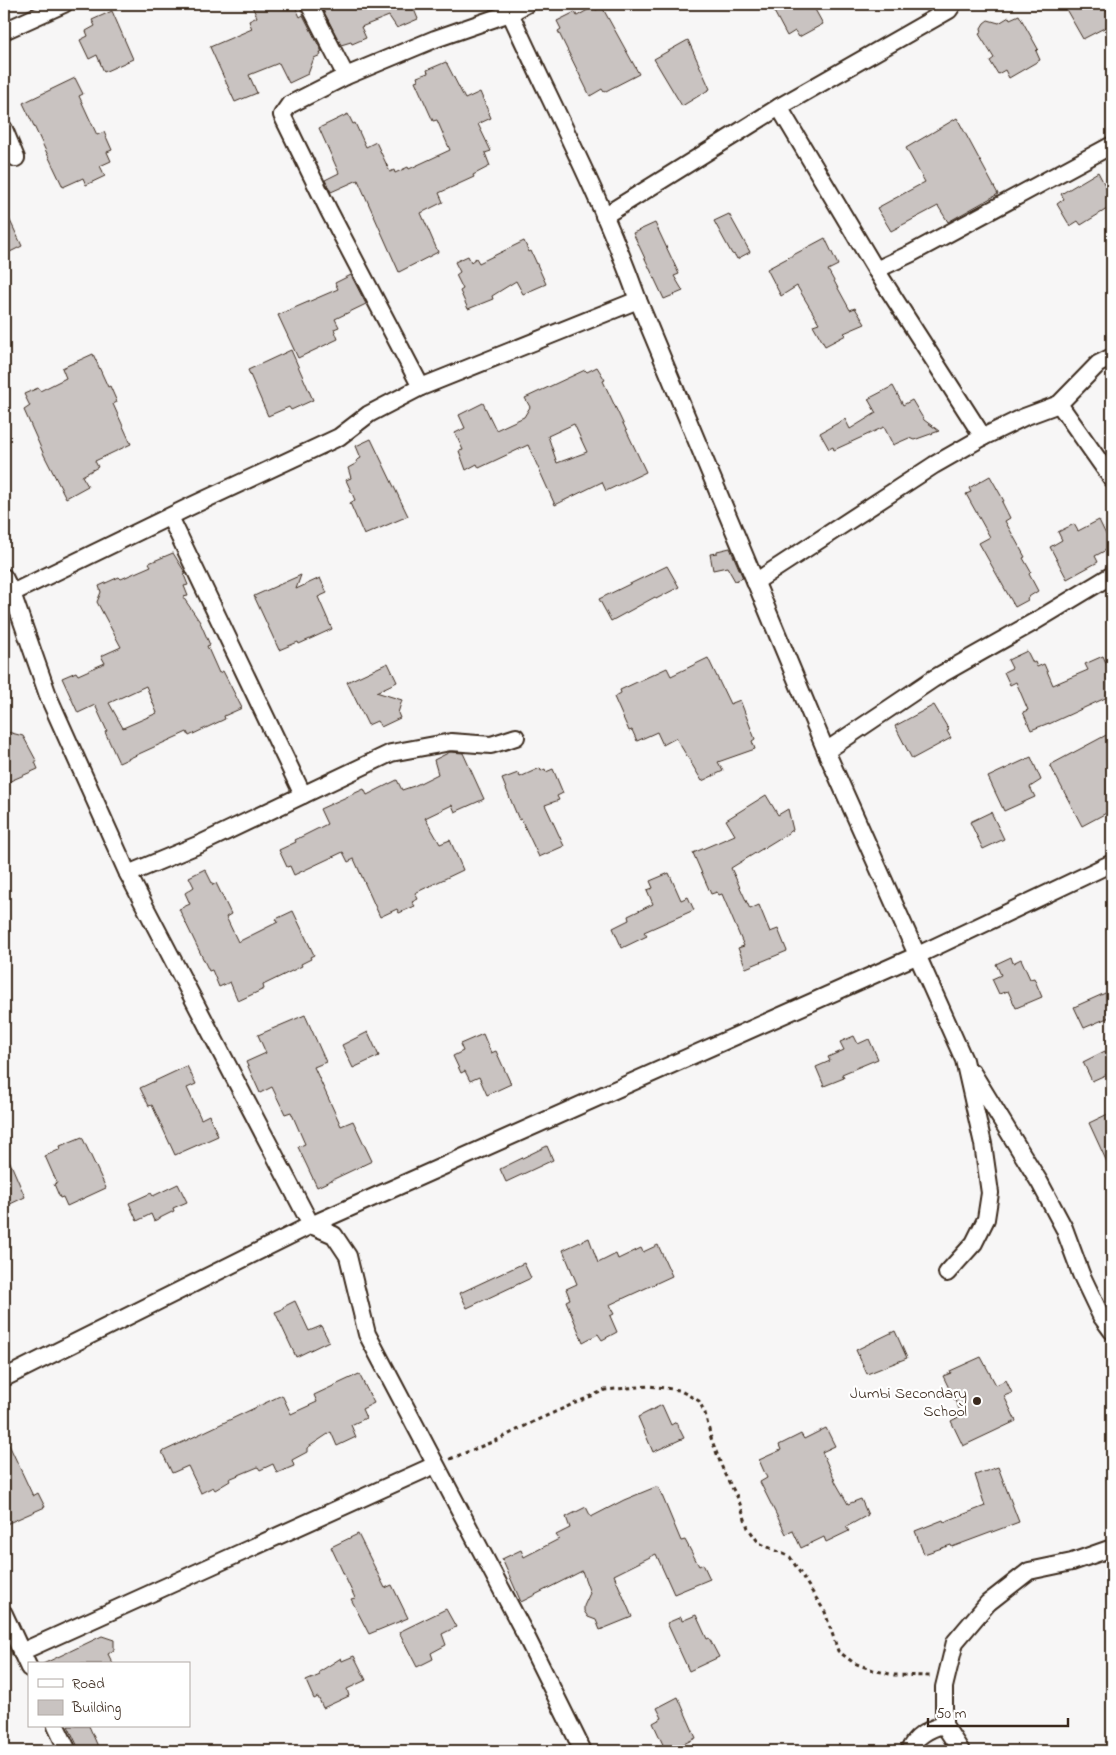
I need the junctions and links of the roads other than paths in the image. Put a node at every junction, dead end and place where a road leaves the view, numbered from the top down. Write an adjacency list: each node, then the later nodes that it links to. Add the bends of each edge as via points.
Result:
1 (64, 4): 6 (street)
2 (309, 4): 7 (street)
3 (527, 4): 5 (street)
4 (953, 4): 8 (street, via 950,10)
5 (508, 8): 7 (street); 12 (street)
6 (4, 32)
7 (346, 76): 16 (street, via 290,105 282,114)
8 (779, 107): 12 (street); 13 (street)
9 (4, 129): 11 (street)
10 (1112, 145): 13 (street)
11 (16, 158)
12 (604, 216): 14 (street)
13 (876, 270): 18 (street)
14 (638, 300): 16 (street); 23 (street)
15 (1112, 357): 17 (street, via 1098,364)
16 (422, 387): 20 (street, via 369,414 339,438)
17 (1058, 404): 18 (street); 19 (street)
18 (983, 438): 23 (street, via 934,465)
19 (1112, 479)
20 (170, 518): 24 (street); 27 (street)
21 (1112, 575): 26 (street, via 933,679)
22 (4, 577): 24 (street)
23 (755, 582): 26 (street)
24 (12, 593): 29 (street, via 49,698)
25 (516, 737): 27 (street, via 491,745 451,742 391,753)
26 (826, 752): 30 (street)
27 (303, 795): 29 (street)
28 (1112, 863): 30 (street)
29 (128, 874): 32 (street)
30 (918, 955): 31 (street); 32 (street)
31 (964, 1060): 33 (street, via 983,1144 990,1193 986,1219 974,1242); 34 (street, via 1040,1183 1060,1220 1100,1316)
32 (311, 1225): 35 (street); 36 (street, via 334,1235 348,1256 366,1334)
33 (948, 1273)
34 (1112, 1331)
35 (4, 1378)
36 (435, 1465): 39 (street); 44 (street)
37 (1112, 1548): 41 (street, via 1072,1562 1029,1571 988,1603 955,1642 944,1687)
38 (4, 1614): 39 (street)
39 (21, 1652): 40 (street)
40 (28, 1666)
41 (944, 1725): 45 (street, via 930,1728); 46 (street)
42 (57, 1728): 43 (street)
43 (68, 1751)
44 (583, 1751)
45 (909, 1751)
46 (962, 1751)

